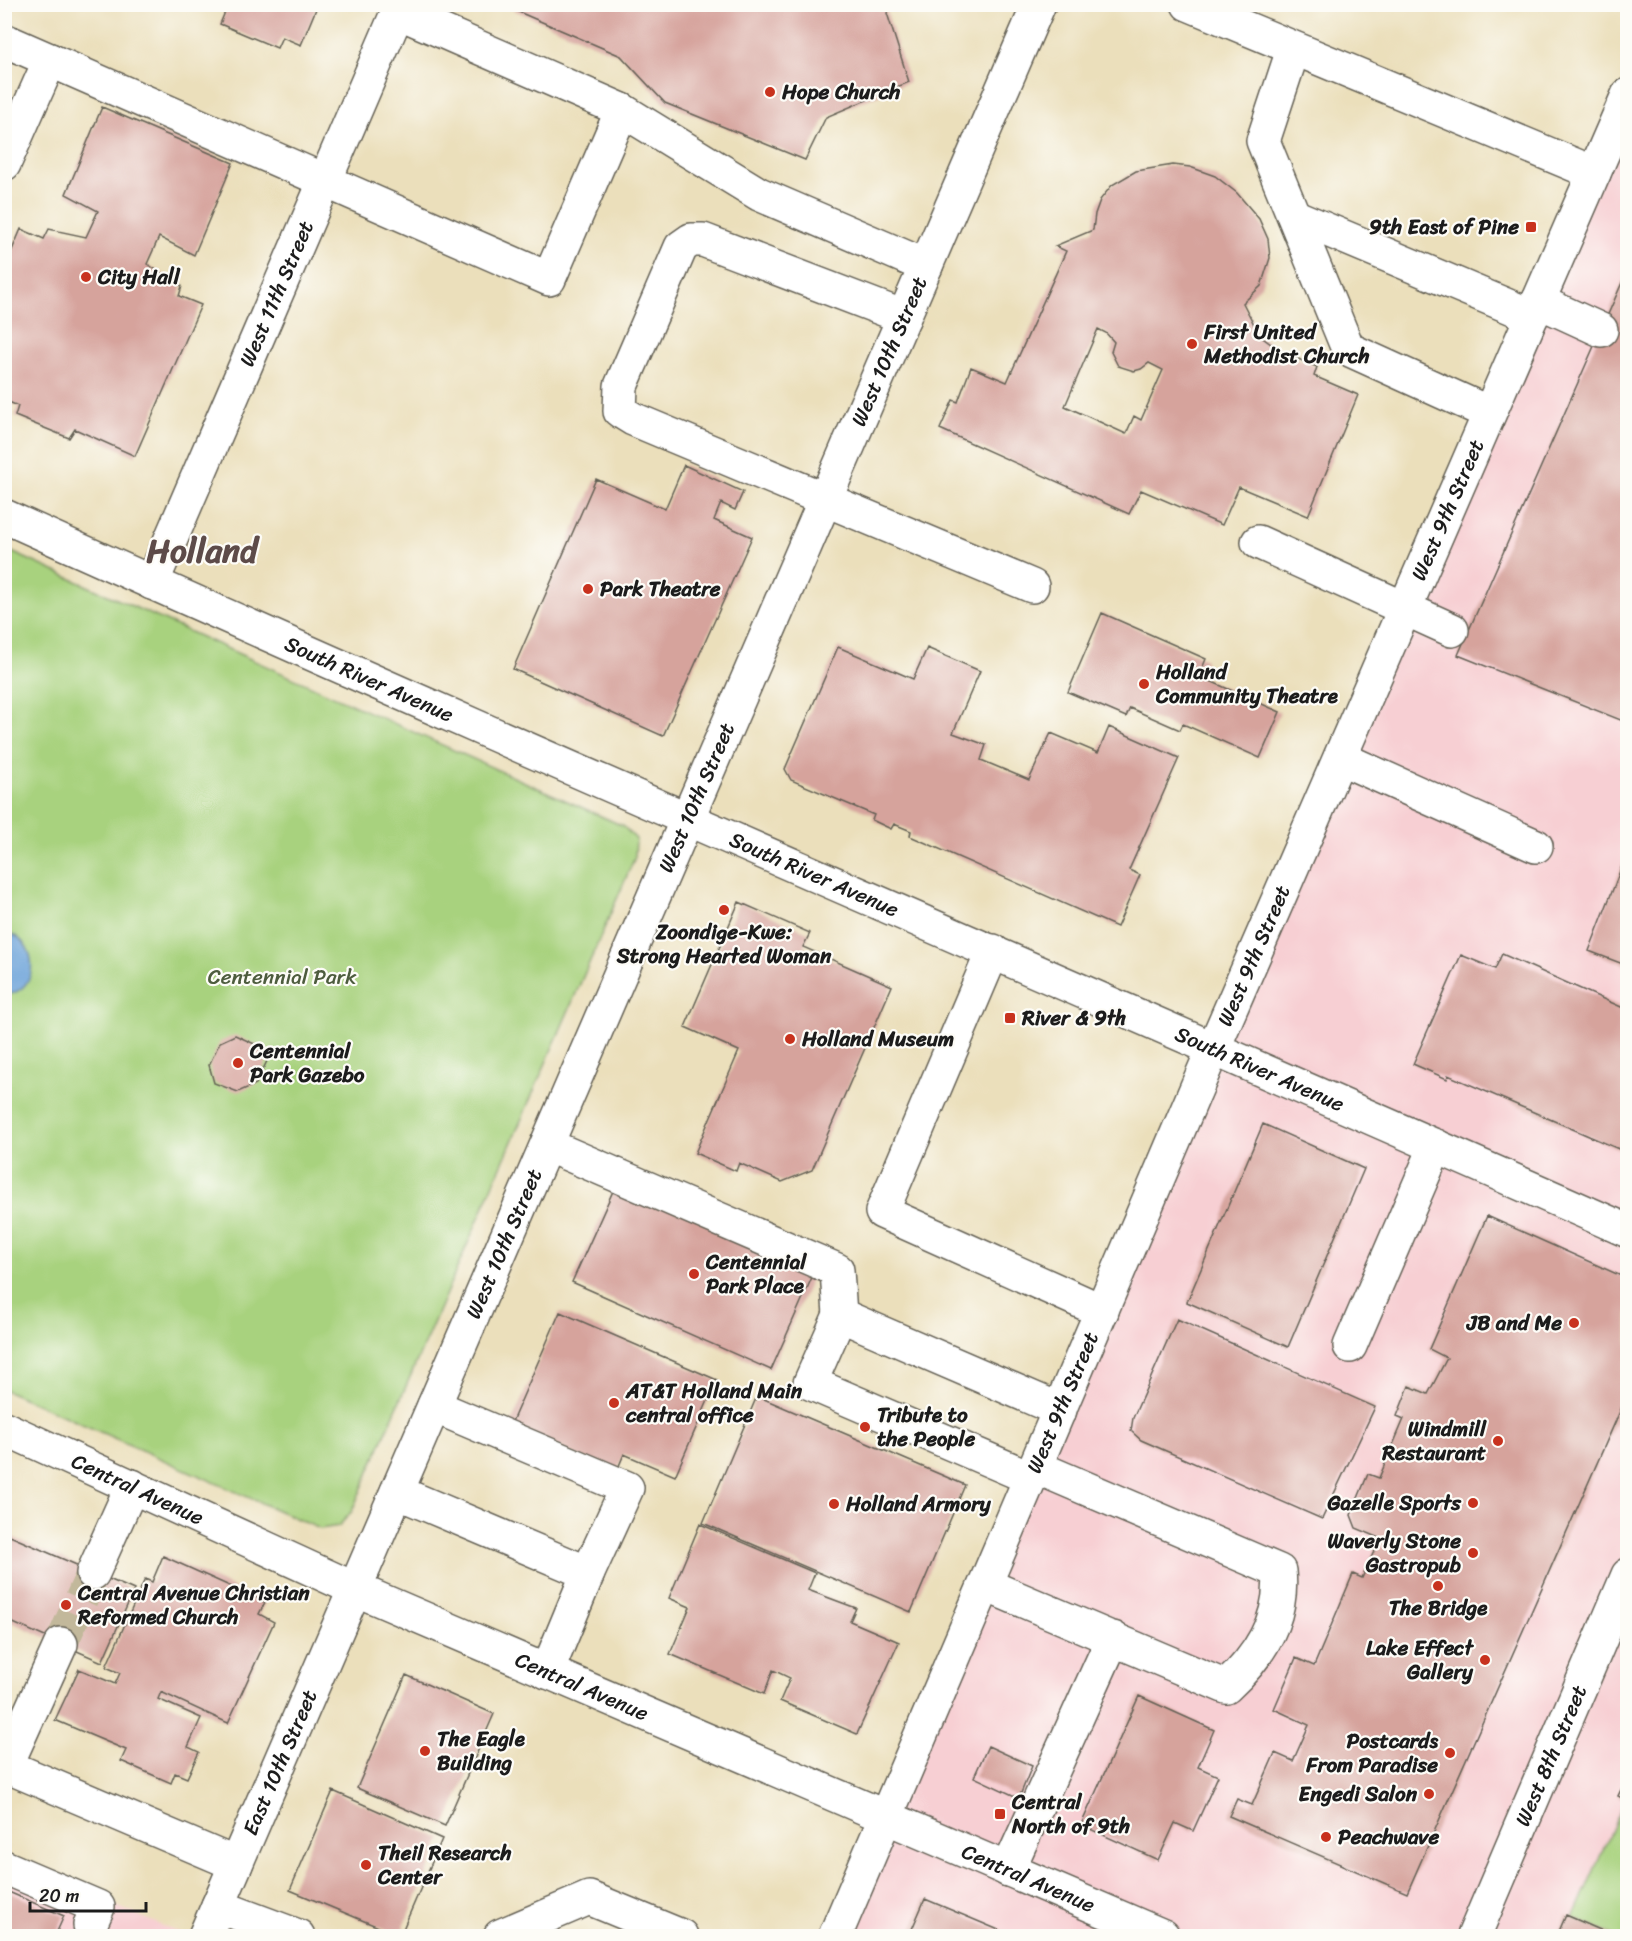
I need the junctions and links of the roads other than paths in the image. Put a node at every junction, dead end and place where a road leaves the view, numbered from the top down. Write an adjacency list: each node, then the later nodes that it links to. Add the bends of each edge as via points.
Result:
1 (1039, 4): 13 (main road, West 10th Street)
2 (1188, 4): 5 (main road)
3 (399, 8): 8 (main road); 11 (main road, West 11th Street)
4 (4, 40): 6 (main road)
5 (1293, 50): 10 (main road); 12 (main road, via 1263,141)
6 (50, 60): 9 (main road); 11 (main road)
7 (1628, 95): 10 (main road, West 9th Street)
8 (622, 110): 11 (main road, via 549,279); 13 (main road, via 759,194)
9 (5, 160)
10 (1594, 173): 14 (main road, West 9th Street)
11 (324, 182): 21 (main road, West 11th Street)
12 (1294, 216): 14 (main road); 17 (main road, via 1348,349)
13 (926, 266): 15 (main road, West 10th Street)
14 (1535, 308): 16 (main road); 17 (main road, West 9th Street)
15 (904, 317): 18 (main road, West 10th Street); 18 (main road, via 703,240 691,240 681,247 625,376 620,411 633,419)
16 (1600, 330)
17 (1489, 413): 23 (main road, West 9th Street)
18 (826, 497): 22 (main road); 26 (main road, West 10th Street)
19 (4, 516): 21 (main road, South River Avenue)
20 (1258, 542): 23 (main road)
21 (152, 583): 26 (main road, South River Avenue)
22 (1032, 586)
23 (1404, 610): 24 (main road); 25 (main road, West 9th Street)
24 (1452, 630)
25 (1340, 758): 27 (main road); 29 (main road, West 9th Street)
26 (687, 819): 28 (main road, South River Avenue); 30 (main road, West 10th Street)
27 (1536, 846)
28 (993, 951): 29 (main road, South River Avenue); 33 (main road, via 882,1212)
29 (1214, 1047): 31 (main road, South River Avenue); 33 (main road, West 9th Street)
30 (547, 1145): 34 (main road, via 837,1270); 36 (main road, West 10th Street)
31 (1436, 1146): 32 (main road, South River Avenue); 35 (main road)
32 (1628, 1231)
33 (1102, 1311): 37 (main road, West 9th Street)
34 (840, 1315): 37 (main road); 39 (main road, via 810,1383)
35 (1350, 1346)
36 (434, 1406): 41 (main road, West 10th Street); 43 (main road, via 627,1488)
37 (1060, 1410): 39 (main road, West 9th Street)
38 (4, 1428): 40 (main road, Central Avenue)
39 (1034, 1473): 45 (main road, West 9th Street); 47 (main road, via 1278,1571 1281,1588 1265,1642 1226,1686)
40 (132, 1486): 42 (main road); 46 (main road, Central Avenue)
41 (397, 1492): 43 (main road); 46 (main road, West 10th Street)
42 (93, 1573)
43 (588, 1574): 49 (main road)
44 (1628, 1575): 62 (main road, West 8th Street)
45 (986, 1585): 47 (main road); 50 (main road, West 9th Street)
46 (355, 1589): 49 (main road, Central Avenue); 51 (main road, East 10th Street)
47 (1113, 1638): 53 (main road)
48 (61, 1644): 51 (main road, via 6,1766)
49 (547, 1672): 50 (main road, Central Avenue)
50 (886, 1818): 53 (main road, Central Avenue); 60 (main road, West 9th Street)
51 (236, 1864): 54 (main road, East 10th Street)
52 (4, 1868): 55 (main road, via 98,1907)
53 (1008, 1870): 61 (main road, Central Avenue)
54 (218, 1906): 57 (main road, East 10th Street); 58 (main road)
55 (90, 1925)
56 (509, 1935): 59 (main road, via 589,1898)
57 (205, 1936)
58 (298, 1936)
59 (681, 1936)
60 (835, 1936)
61 (1163, 1936)
62 (1474, 1936)

